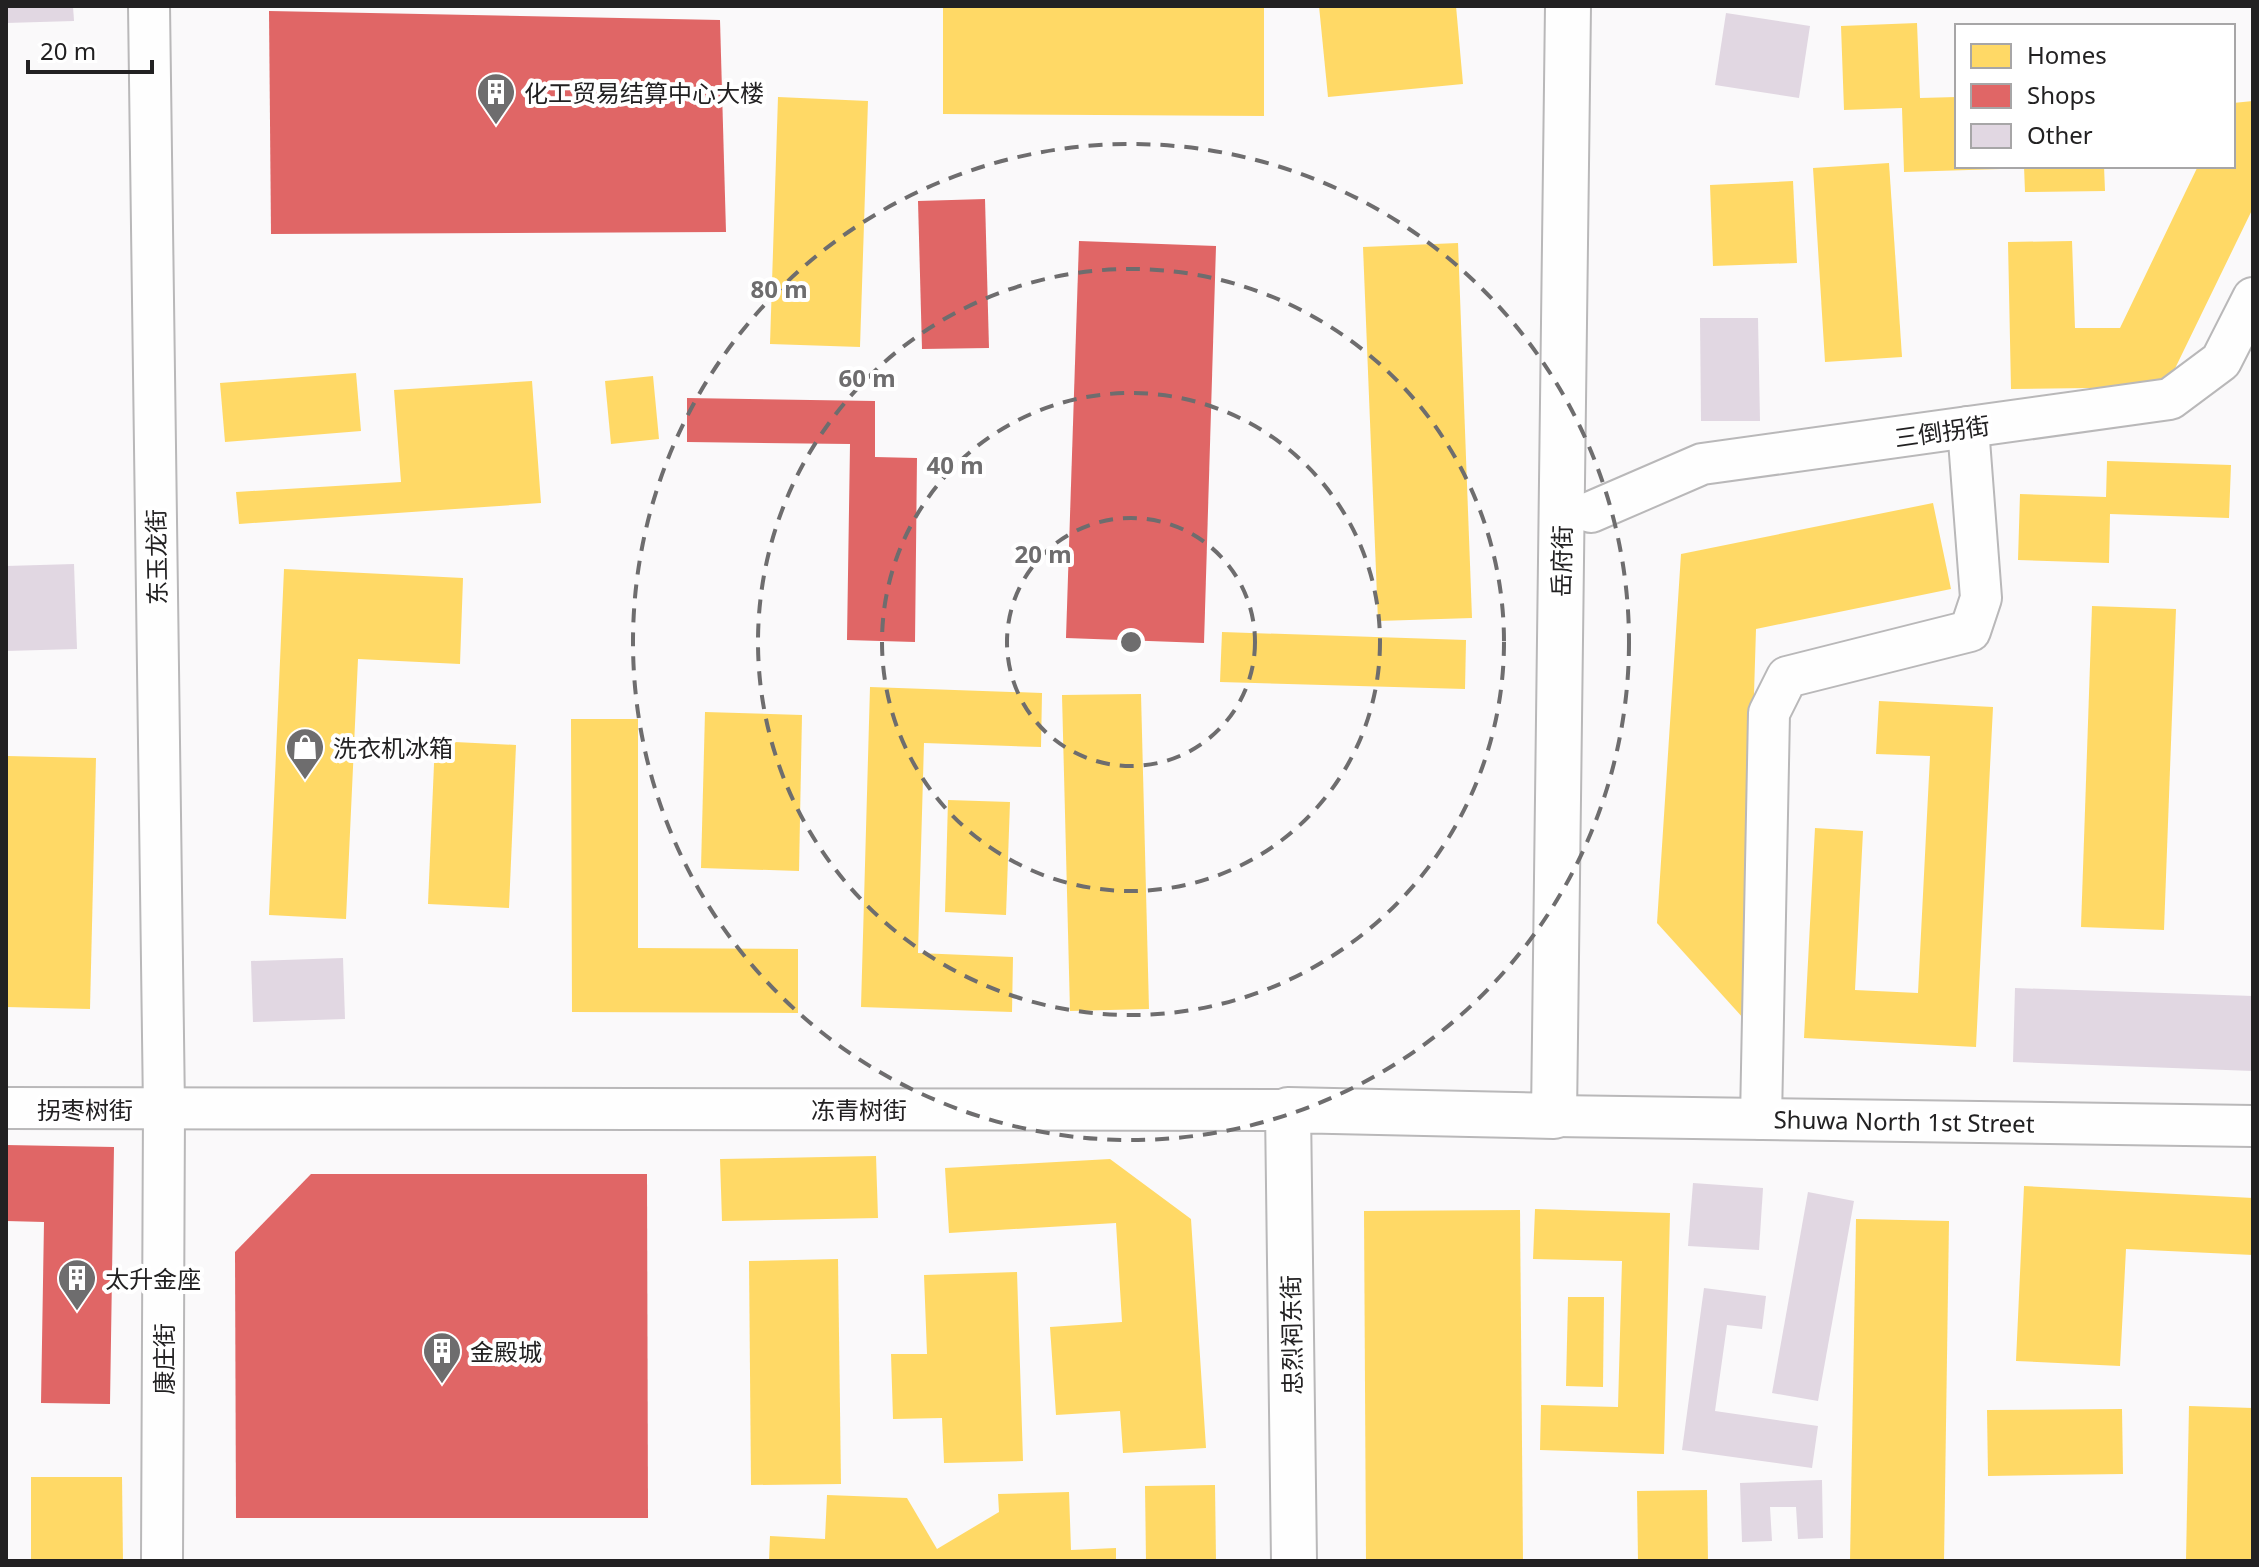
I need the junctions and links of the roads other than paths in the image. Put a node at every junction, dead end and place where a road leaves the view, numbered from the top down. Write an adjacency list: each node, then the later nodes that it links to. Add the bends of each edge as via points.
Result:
1 (149, 6): 7 (street, 东玉龙街)
2 (1568, 6): 9 (street, 岳府街)
3 (2253, 298): 4 (street, 三倒拐街, via 2221,361 2170,399)
4 (1968, 427): 5 (street, 三倒拐街, via 1702,464); 10 (street, via 1981,598 1970,631 1787,677 1769,713)
5 (1591, 512)
6 (6, 1108): 7 (street, 拐枣树街)
7 (164, 1109): 8 (street, 冻青树街); 12 (street, 康庄街)
8 (1288, 1110): 9 (street, 冻青树街); 13 (street, 忠烈祠东街)
9 (1554, 1116): 10 (street, Shuwa North 1st Street)
10 (1761, 1119): 11 (street, Shuwa North 1st Street)
11 (2253, 1126)
12 (162, 1561)
13 (1294, 1561)

